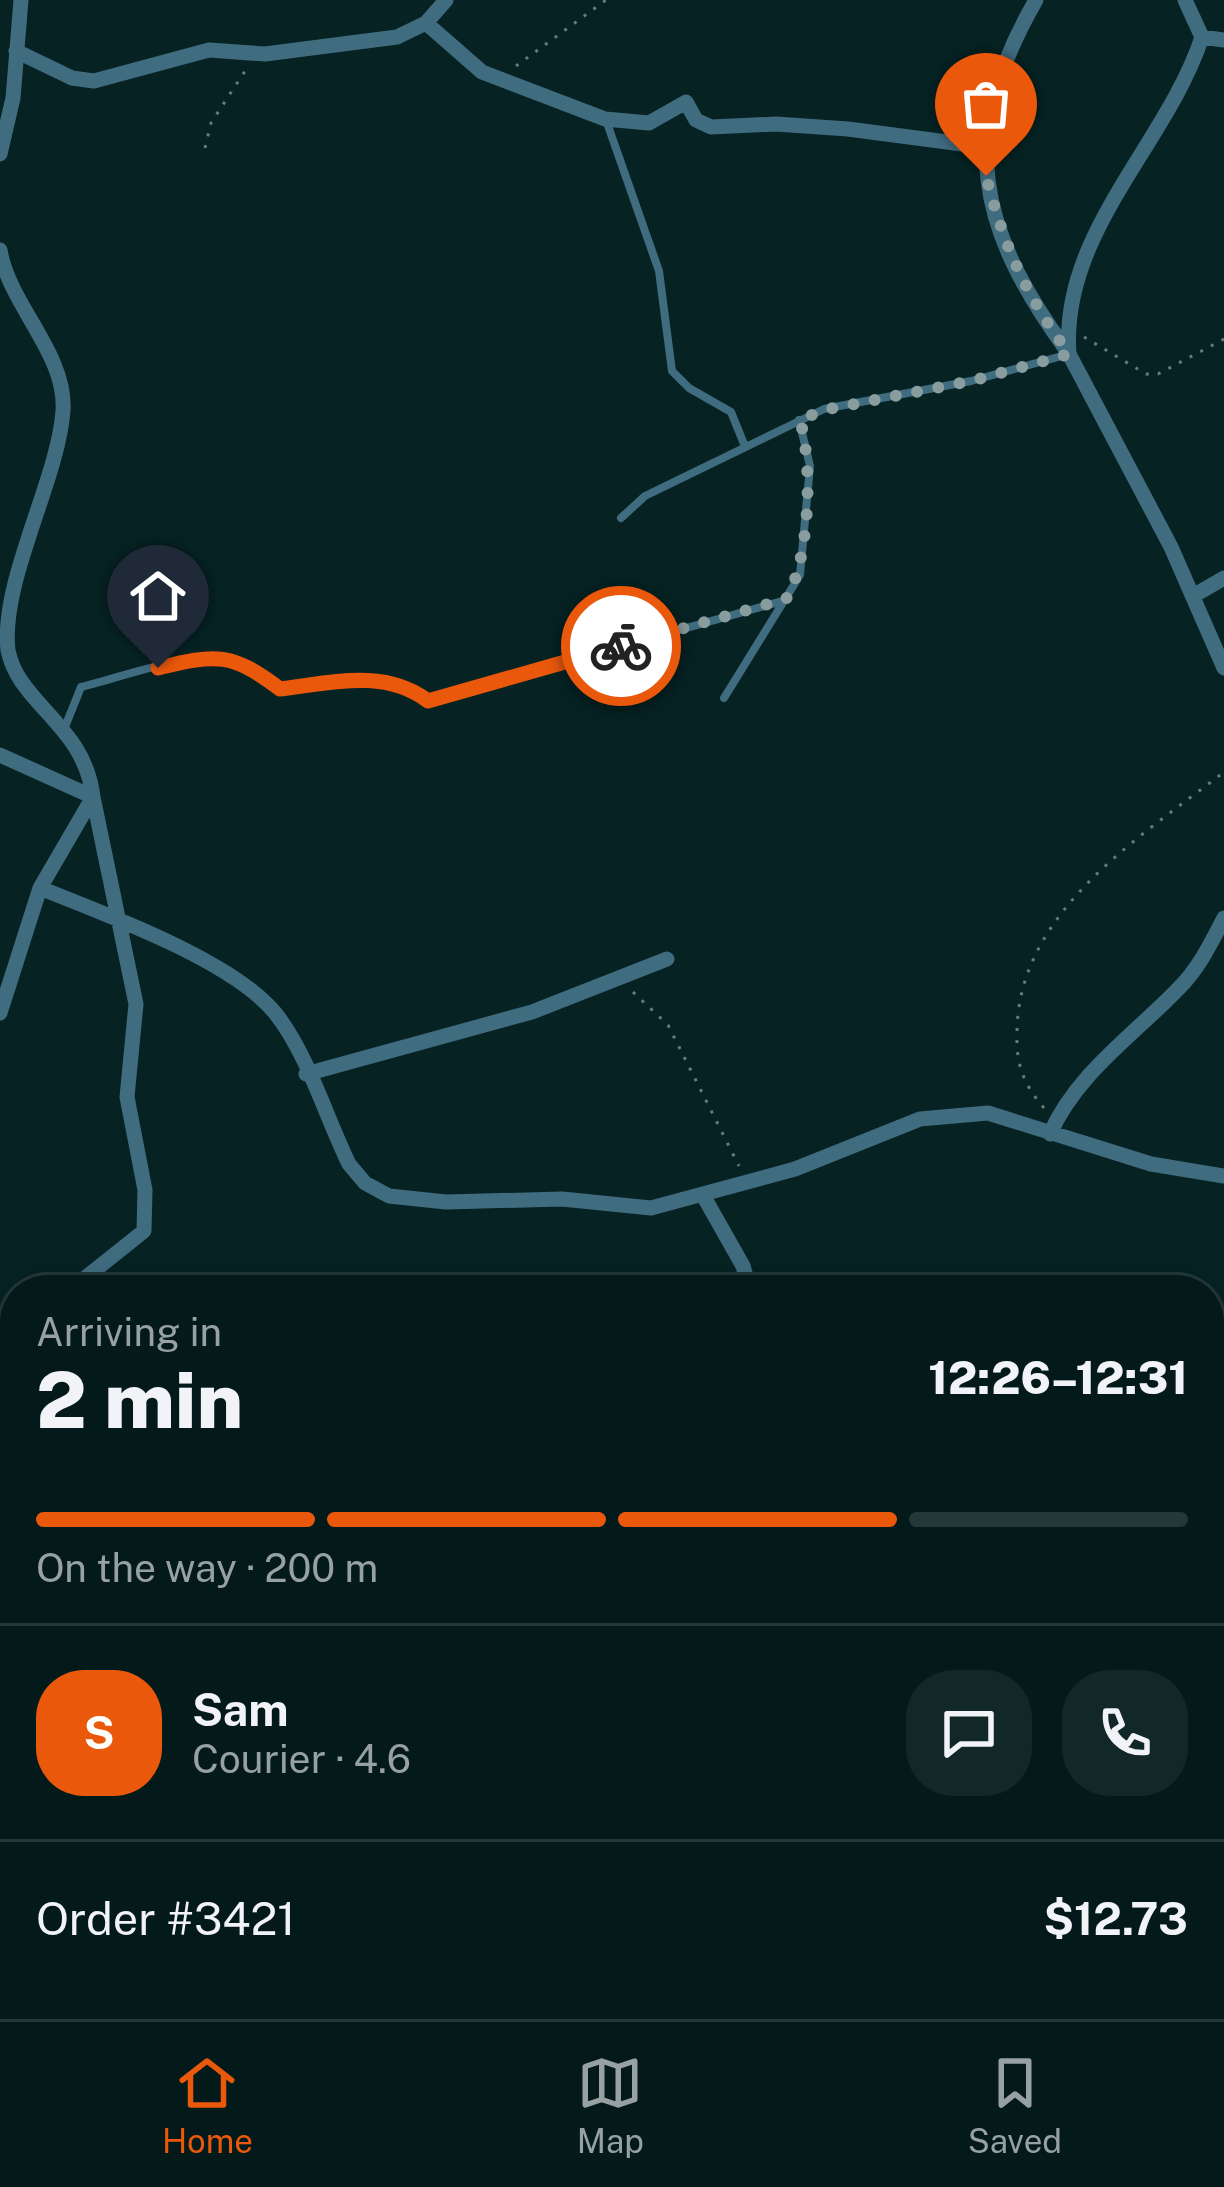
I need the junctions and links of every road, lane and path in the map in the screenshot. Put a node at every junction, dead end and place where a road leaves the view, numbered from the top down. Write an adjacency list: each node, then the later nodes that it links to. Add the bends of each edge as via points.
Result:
1 (21, 0): 9 (street)
2 (446, 0): 6 (street)
3 (606, 0): 11 (path)
4 (1036, 0): 13 (street, via 989,102)
5 (1185, 0): 7 (street)
6 (426, 22): 10 (street, via 380,41); 11 (street)
7 (1202, 37): 8 (street); 17 (street, via 1190,74 1085,259)
8 (1224, 40)
9 (16, 51): 10 (street, via 94,81 208,50); 15 (street)
10 (265, 54): 14 (path, via 211,123)
11 (495, 79): 12 (street)
12 (605, 118): 13 (street, via 650,123 686,102 711,127 800,125); 21 (lane, via 659,271 672,371 731,412)
13 (985, 147): 19 (street, via 1006,252)
14 (205, 148)
15 (0, 154)
16 (0, 250): 26 (street, via 63,406)
17 (1066, 327): 18 (path, via 1146,374); 19 (street)
18 (1224, 339)
19 (1069, 354): 20 (lane); 24 (street)
20 (800, 420): 21 (lane); 25 (lane, via 810,466 800,575)
21 (744, 444): 22 (lane, via 645,496)
22 (622, 518)
23 (1224, 578): 24 (street)
24 (1193, 596): 27 (street)
25 (786, 599): 28 (lane); 29 (lane, via 428,701 385,680 280,689 245,663 197,659 81,687)
26 (3, 636): 29 (street, via 13,667)
27 (1224, 668)
28 (724, 698)
29 (65, 729): 32 (street, via 86,763)
30 (0, 755): 32 (street)
31 (1224, 772): 40 (path, via 1127,847 1069,904 1032,956 1017,1003 1016,1062)
32 (93, 797): 33 (street); 35 (street)
33 (40, 888): 35 (street); 38 (street)
34 (1224, 917): 40 (street, via 1182,986 1104,1058)
35 (118, 919): 39 (street, via 253,988 279,1018); 44 (street, via 136,1004 127,1097 147,1213 136,1242)
36 (667, 959): 37 (street)
37 (610, 981): 39 (street, via 532,1012); 42 (path, via 668,1025)
38 (0, 1013)
39 (306, 1073): 43 (street, via 349,1164 389,1196 562,1199 612,1208)
40 (1053, 1127): 41 (street, via 1151,1164); 42 (street, via 949,1113)
41 (1224, 1176)
42 (745, 1180): 43 (street)
43 (704, 1197): 45 (street)
44 (91, 1275)
45 (745, 1275)

